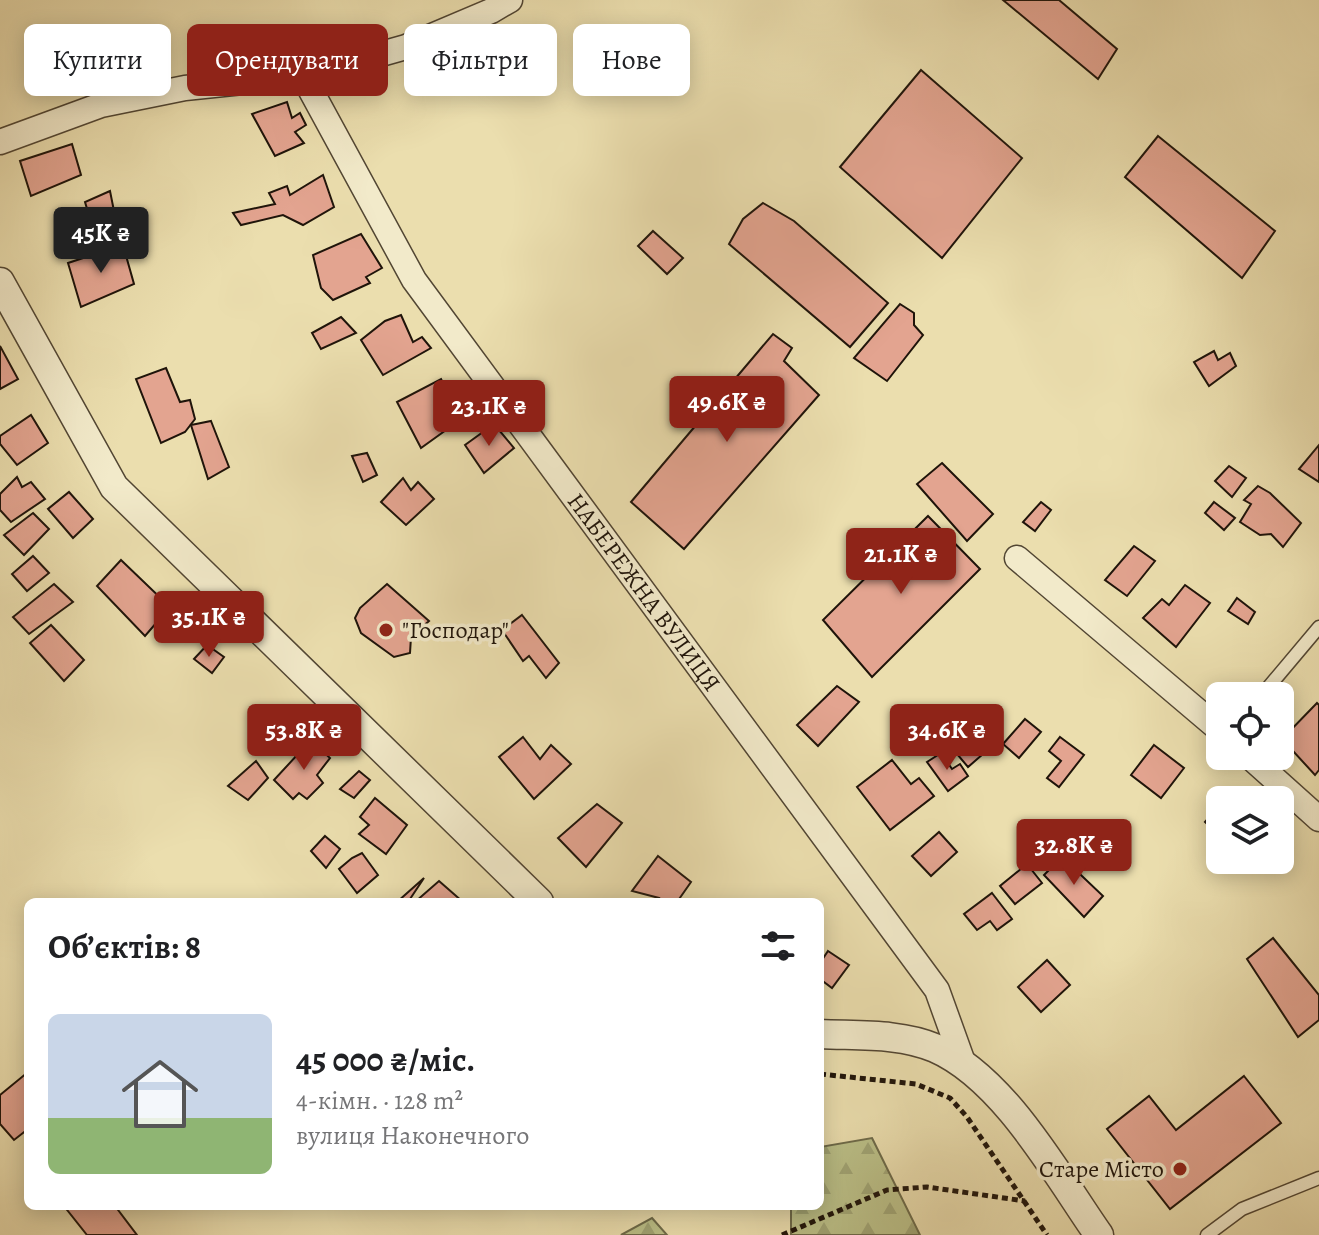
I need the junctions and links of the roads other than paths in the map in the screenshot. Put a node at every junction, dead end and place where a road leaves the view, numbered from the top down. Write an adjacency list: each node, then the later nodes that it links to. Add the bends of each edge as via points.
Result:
1 (510, 0): 2 (street)
2 (388, 52)
3 (187, 88): 5 (street, via 101,105)
4 (314, 96): 15 (street, НАБЕРЕЖНА ВУЛИЦЯ, via 414,280 937,990)
5 (0, 142)
6 (0, 282): 13 (street, via 114,487)
7 (1017, 558): 10 (street)
8 (1319, 627): 9 (lane)
9 (1273, 682)
10 (1206, 718)
11 (1265, 770): 12 (street)
12 (1319, 819)
13 (535, 898)
14 (824, 1034): 15 (street, via 895,1038 934,1048)
15 (964, 1065): 17 (street, via 1012,1110)
16 (1319, 1178): 18 (lane, via 1242,1209)
17 (1099, 1235)
18 (1207, 1235)

